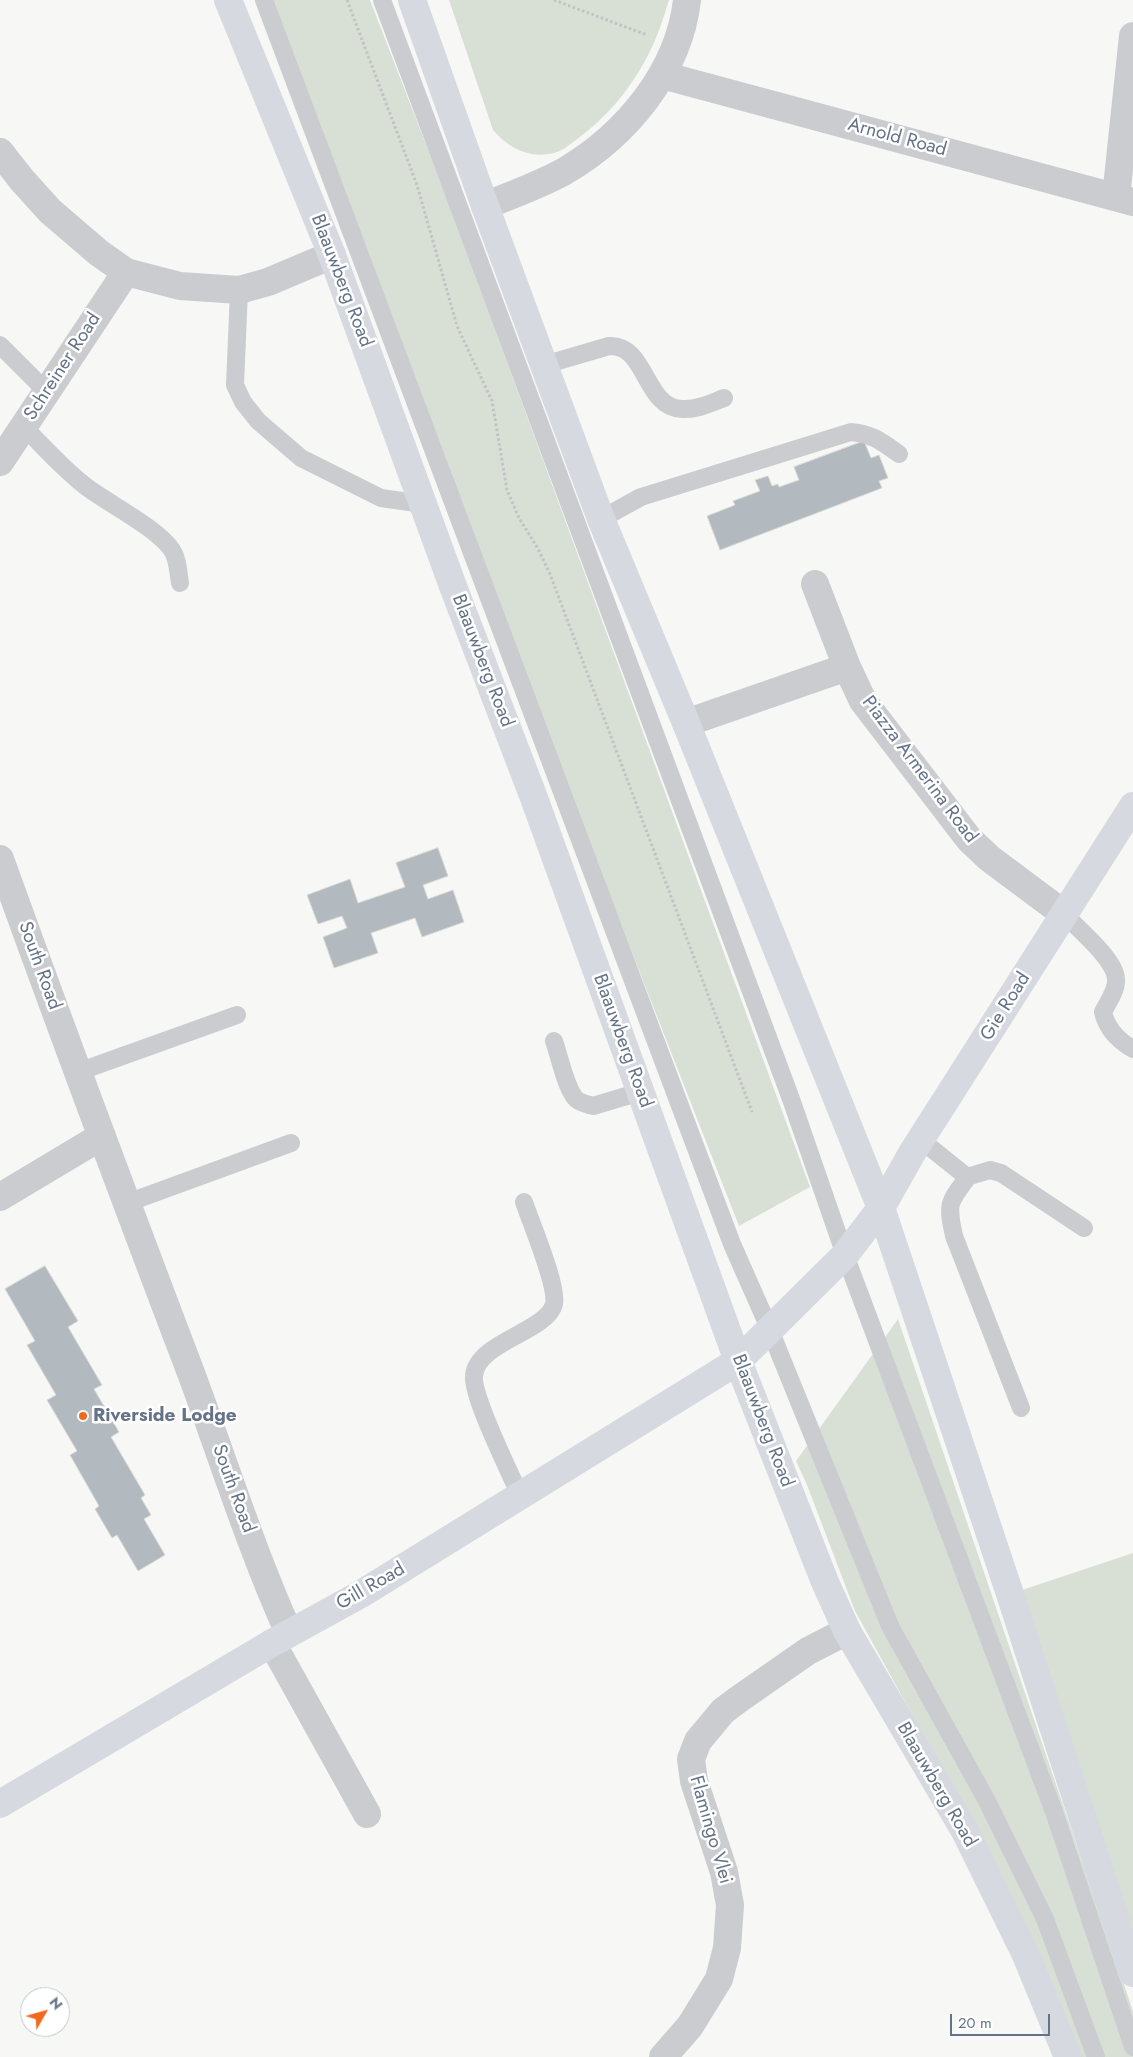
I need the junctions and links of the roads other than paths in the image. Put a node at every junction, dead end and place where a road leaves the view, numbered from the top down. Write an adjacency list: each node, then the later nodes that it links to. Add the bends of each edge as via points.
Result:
1 (228, 0): 11 (main road, Blaauwberg Road)
2 (264, 0): 45 (lane, via 732,1244)
3 (382, 0): 44 (lane, via 792,1100)
4 (412, 0): 10 (main road)
5 (687, 0): 7 (street, via 677,40)
6 (1133, 36): 9 (street)
7 (662, 74): 9 (street, Arnold Road); 10 (street, via 630,120 610,139 565,171)
8 (0, 152): 12 (street, via 50,211 98,253)
9 (1124, 200)
10 (485, 206): 15 (main road)
11 (332, 255): 13 (street, via 268,282); 21 (main road, Blaauwberg Road)
12 (126, 272): 13 (street, via 180,286); 16 (street, Schreiner Road)
13 (239, 290): 21 (lane, via 235,385 258,421 310,463 381,498)
14 (0, 344): 16 (lane)
15 (544, 365): 17 (lane, via 618,346 627,350 656,392 670,406 682,409 703,406); 22 (main road)
16 (47, 392): 18 (street, Schreiner Road)
17 (724, 398)
18 (24, 427): 20 (street, Schreiner Road); 23 (lane, via 88,488 161,537 173,551)
19 (899, 454): 22 (lane, via 877,438 851,432 641,497)
20 (0, 462)
21 (423, 504): 34 (main road, Blaauwberg Road)
22 (601, 518): 26 (main road)
23 (180, 583)
24 (815, 584): 25 (street, Piazza Armerina Road)
25 (847, 667): 26 (street); 29 (street, Piazza Armerina Road, via 863,701 969,839 1021,884)
26 (686, 723): 42 (main road)
27 (1131, 812): 29 (main road, Gie Road)
28 (0, 859): 33 (street, South Road)
29 (1064, 914): 32 (lane, via 1104,955 1115,973 1117,980 1103,1012 1106,1024 1119,1040); 36 (main road, Gie Road)
30 (237, 1014): 33 (lane)
31 (554, 1041): 34 (lane, via 576,1099 593,1106)
32 (1133, 1050)
33 (78, 1072): 35 (street, South Road)
34 (640, 1092): 46 (main road, Blaauwberg Road)
35 (102, 1136): 39 (street); 41 (street, South Road)
36 (921, 1140): 38 (lane); 42 (main road, Gie Road)
37 (290, 1143): 41 (lane)
38 (968, 1177): 43 (lane, via 990,1170 1001,1173); 47 (lane, via 949,1205 954,1236)
39 (0, 1197)
40 (524, 1202): 48 (lane, via 550,1277 554,1304 545,1317 486,1354 475,1369 473,1378 478,1398)
41 (127, 1203): 50 (street, South Road, via 268,1586)
42 (881, 1208): 44 (main road, Gie Road); 53 (main road)
43 (1084, 1228)
44 (846, 1255): 45 (main road, Gill Road); 54 (lane, via 1054,1812)
45 (770, 1330): 46 (main road, Gill Road); 57 (lane, via 890,1626 987,1801 1045,1919)
46 (738, 1361): 48 (main road, Gill Road); 49 (main road, Blaauwberg Road)
47 (1020, 1408)
48 (520, 1496): 50 (main road, Gill Road, via 361,1594)
49 (847, 1631): 55 (street, Flamingo Vlei, via 808,1651 734,1703 710,1724 698,1741 691,1759 694,1781 724,1872 730,1904 727,1948 719,1979 690,2026); 56 (main road, Blaauwberg Road, via 966,1833 1025,1953)
50 (281, 1638): 51 (main road, Gill Road); 52 (street, South Road)
51 (0, 1804)
52 (367, 1814)
53 (1133, 1973)
54 (1133, 2047)
55 (663, 2057)
56 (1068, 2057)
57 (1096, 2057)

